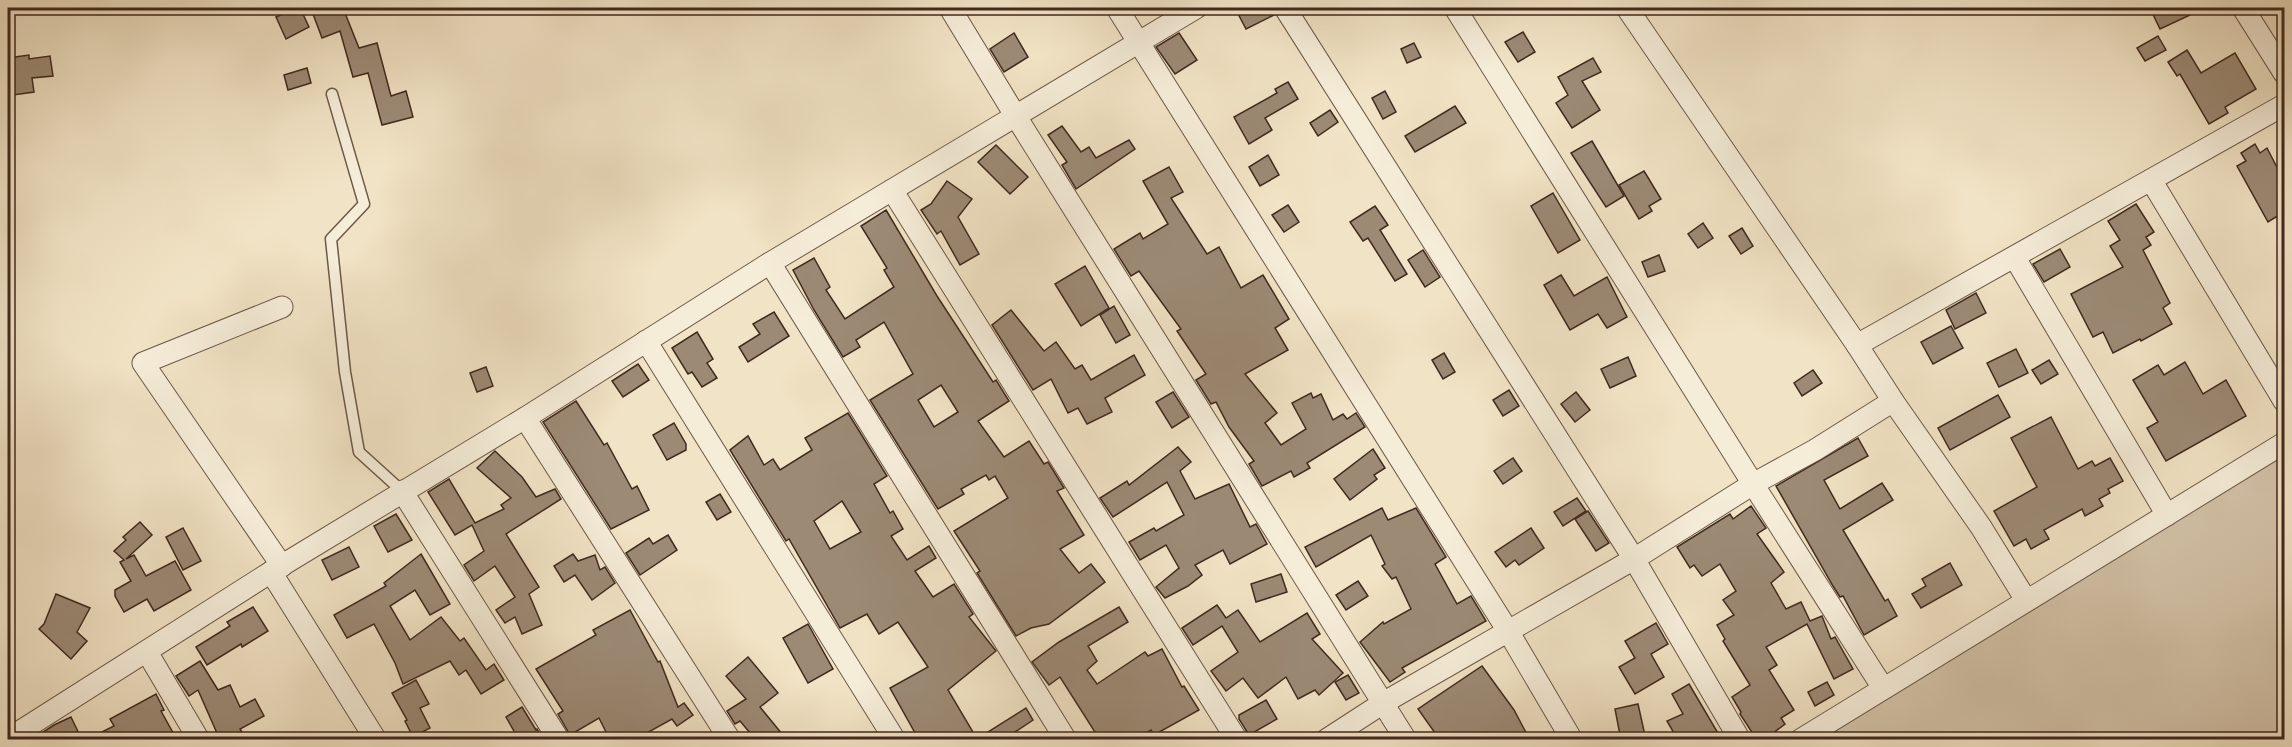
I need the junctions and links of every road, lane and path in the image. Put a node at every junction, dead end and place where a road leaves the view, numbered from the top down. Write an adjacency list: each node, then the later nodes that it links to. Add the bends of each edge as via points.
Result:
1 (950, 8): 12 (street)
2 (1117, 8): 8 (street)
3 (1196, 8): 8 (street)
4 (1285, 8): 27 (street)
5 (1455, 8): 24 (street)
6 (1627, 8): 19 (street)
7 (2243, 8): 9 (street)
8 (1137, 43): 12 (street); 30 (street)
9 (2284, 73)
10 (332, 94): 25 (lane, via 364,204 331,239 345,372 359,452)
11 (2284, 105): 13 (street)
12 (1015, 115): 14 (street); 33 (street)
13 (2151, 180): 15 (street); 21 (street)
14 (892, 190): 16 (street); 41 (street)
15 (2015, 258): 19 (street); 26 (street)
16 (770, 263): 18 (street); 40 (street)
17 (282, 307): 28 (street, via 143,363)
18 (646, 341): 22 (street); 39 (street)
19 (1857, 345): 20 (street)
20 (1893, 401): 24 (street); 29 (street, via 1981,527)
21 (2284, 401)
22 (525, 418): 25 (street); 38 (street)
23 (2284, 443): 26 (street)
24 (1753, 484): 27 (street); 32 (street)
25 (402, 491): 28 (street); 37 (street)
26 (2167, 515): 29 (street)
27 (1634, 559): 30 (street); 45 (street)
28 (277, 569): 31 (street); 36 (street)
29 (2026, 600): 32 (street)
30 (1508, 631): 33 (street); 44 (street)
31 (147, 652): 34 (street); 35 (street)
32 (1883, 688): 46 (street)
33 (1383, 703): 42 (street); 43 (street)
34 (19, 736)
35 (200, 740)
36 (376, 740)
37 (559, 740)
38 (730, 740)
39 (895, 740)
40 (1066, 740)
41 (1237, 740)
42 (1326, 740)
43 (1406, 740)
44 (1572, 740)
45 (1740, 740)
46 (1800, 740)

